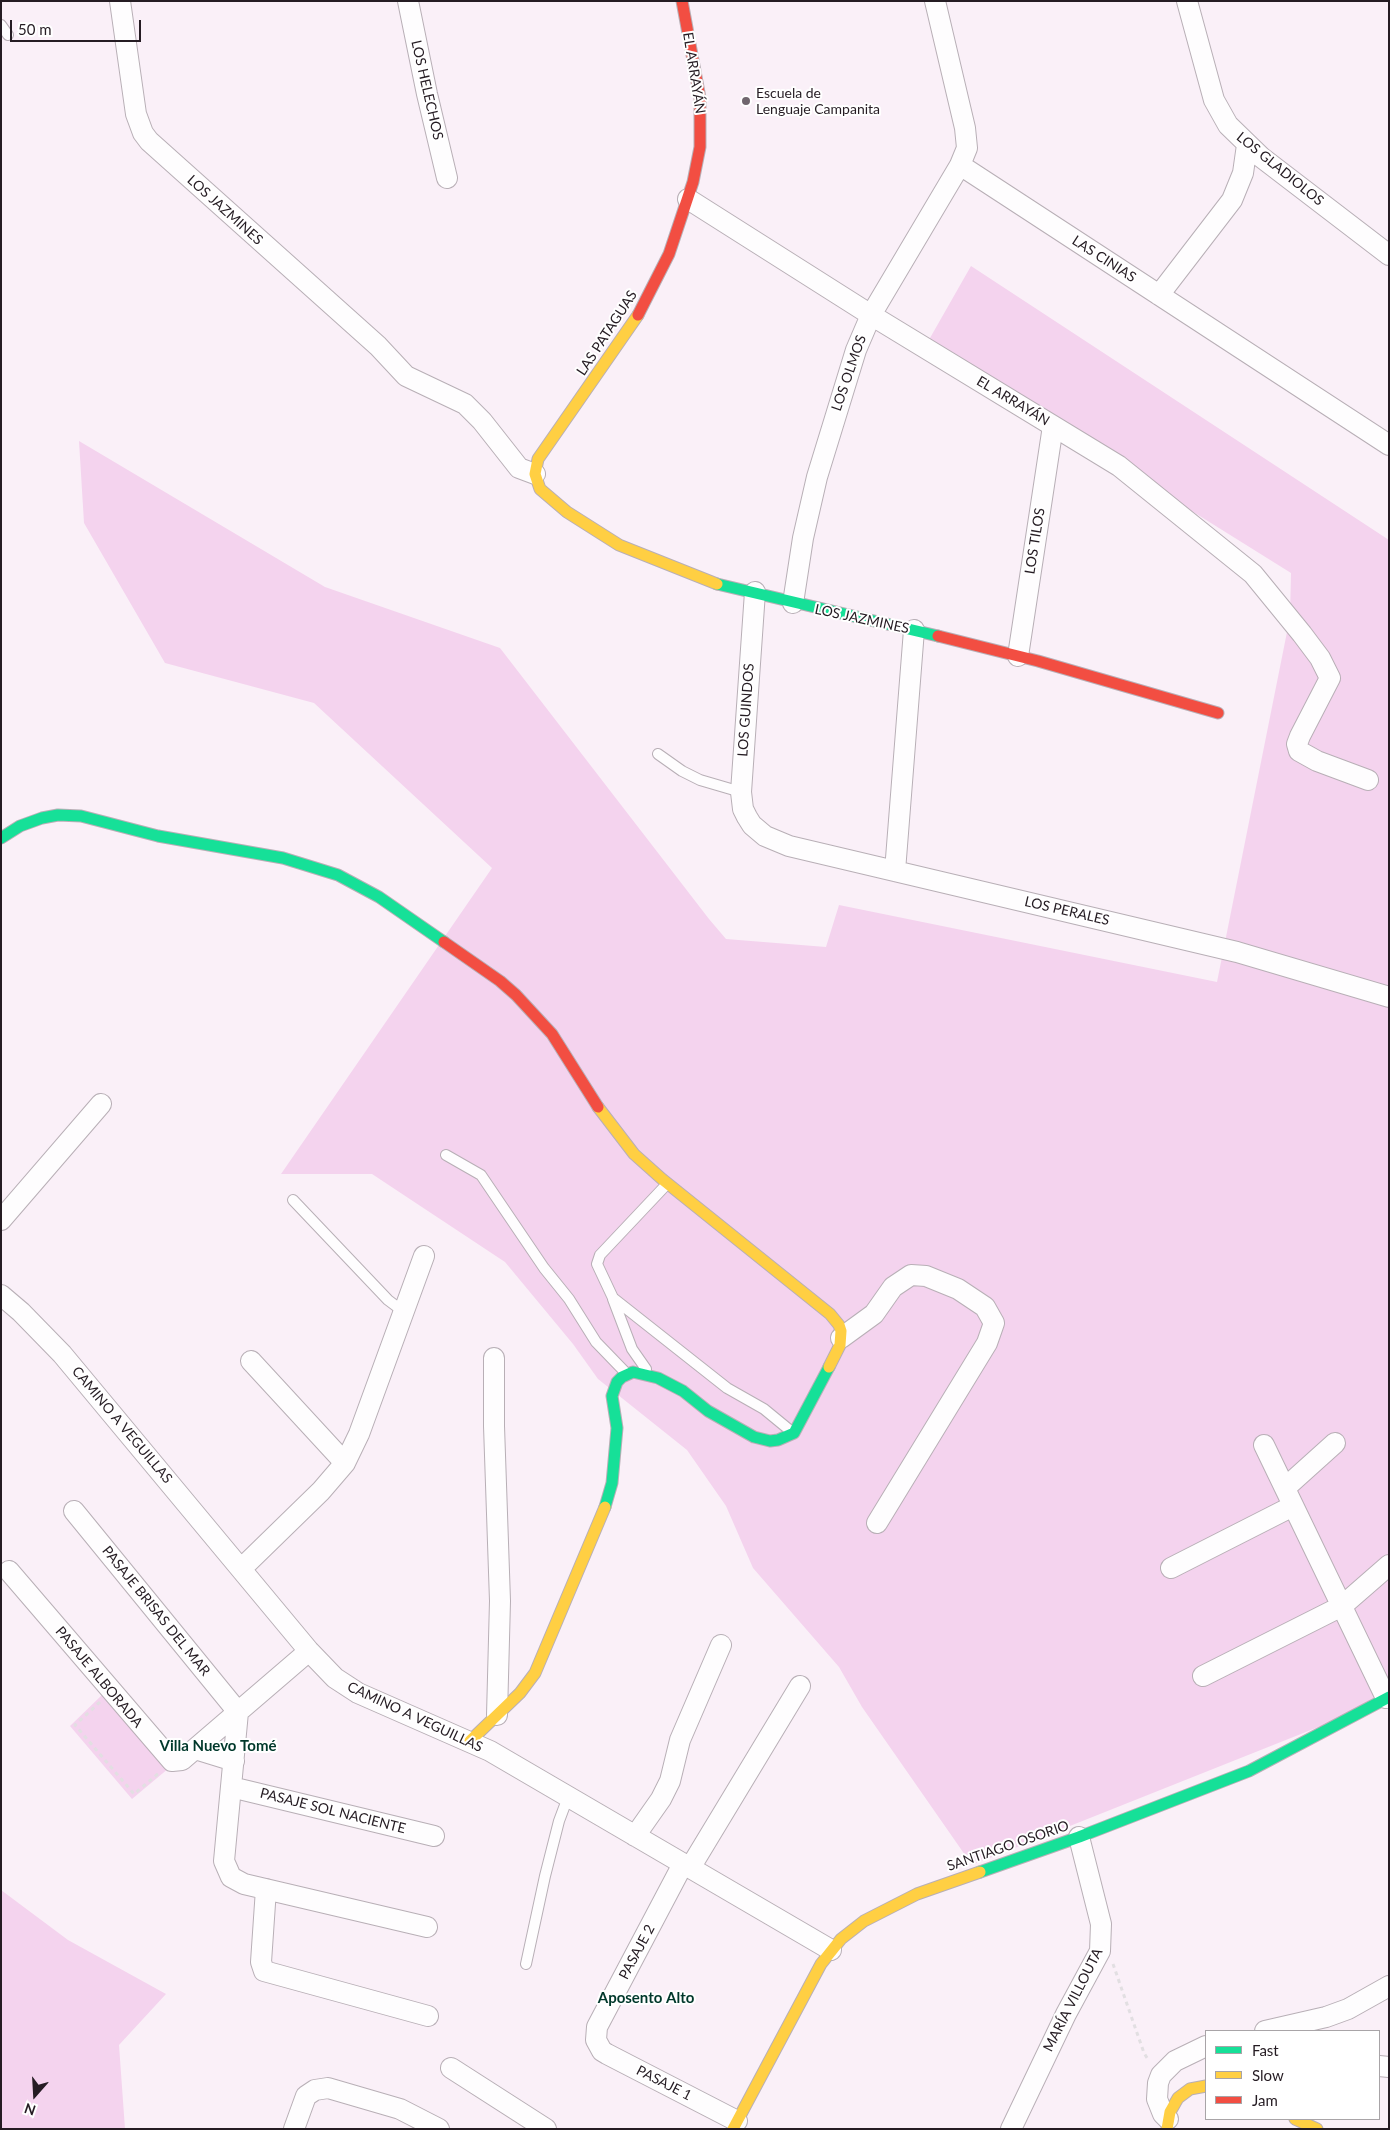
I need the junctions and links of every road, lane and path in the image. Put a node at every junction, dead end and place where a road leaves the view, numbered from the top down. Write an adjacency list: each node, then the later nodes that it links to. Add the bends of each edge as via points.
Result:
1 (120, 1): 17 (street, LOS JAZMINES, via 136,114 149,141 378,346 406,376 464,404 482,421 519,468)
2 (408, 1): 10 (street, LOS HELECHOS)
3 (682, 1): 11 (street, EL ARRAYÁN, via 700,98 701,122 697,164)
4 (935, 1): 9 (street, via 967,138 967,148)
5 (1187, 1): 8 (street, LOS GLADIOLOS, via 1214,100 1228,125)
6 (1, 25): 7 (lane)
7 (8, 35)
8 (1247, 145): 12 (street, LOS GLADIOLOS); 13 (street, via 1243,173 1232,200)
9 (960, 165): 13 (street, LAS CINIAS); 14 (street, LOS OLMOS)
10 (447, 178)
11 (688, 199): 14 (street, EL ARRAYÁN); 17 (street, LAS PATAGUAS, via 661,272 636,320 538,459)
12 (1389, 255)
13 (1159, 295): 16 (street, LAS CINIAS)
14 (871, 315): 15 (street, EL ARRAYÁN); 19 (street, LOS OLMOS, via 845,380 817,477)
15 (1053, 426): 21 (street, LOS TILOS); 24 (street, EL ARRAYÁN, via 1119,466 1253,574 1268,590 1320,658 1330,678 1300,736 1299,751)
16 (1389, 445)
17 (535, 474): 18 (street, LOS JAZMINES, via 544,494 619,545 722,586)
18 (755, 592): 19 (street, LOS JAZMINES); 25 (street, LOS GUINDOS)
19 (793, 603): 20 (street, LOS JAZMINES)
20 (914, 630): 21 (street, LOS JAZMINES); 28 (street)
21 (1018, 656): 22 (street, LOS JAZMINES)
22 (1218, 713)
23 (658, 754): 25 (lane, via 682,772)
24 (1368, 780)
25 (741, 792): 26 (street, LOS GUINDOS, via 743,809)
26 (752, 825): 28 (street, LOS PERALES, via 765,836 789,846)
27 (1, 838): 32 (street, via 42,818 81,816 166,838 311,865 359,886 399,910 516,995 552,1034 621,1139)
28 (895, 871): 29 (street, LOS PERALES, via 1237,952)
29 (1386, 997)
30 (101, 1104): 34 (street)
31 (446, 1155): 42 (lane, via 481,1175 596,1342)
32 (667, 1184): 37 (lane, via 600,1255 597,1264); 39 (street, via 830,1314 839,1325)
33 (293, 1200): 38 (lane, via 388,1300)
34 (1, 1220)
35 (424, 1256): 38 (street)
36 (1, 1295): 53 (street, CAMINO A VEGUILLAS, via 62,1354)
37 (613, 1298): 43 (lane, via 632,1349); 44 (lane, via 727,1388 764,1409)
38 (404, 1312): 47 (street)
39 (841, 1338): 44 (street); 51 (street, via 874,1314 893,1287 911,1276 926,1276 958,1289 985,1307 994,1322 987,1343)
40 (494, 1358): 64 (street, via 500,1601)
41 (251, 1361): 47 (street)
42 (627, 1374): 43 (street, via 639,1372); 64 (street, via 616,1382 613,1389 617,1428 615,1464 607,1502 540,1663 528,1684)
43 (650, 1376): 44 (street, via 683,1391 754,1437 770,1441)
44 (794, 1433)
45 (1336, 1443): 48 (street)
46 (1264, 1445): 48 (street)
47 (345, 1463): 53 (street, via 327,1485)
48 (1285, 1488): 49 (street)
49 (1293, 1506): 54 (street); 56 (street)
50 (74, 1511): 63 (street, PASAJE BRISAS DEL MAR)
51 (877, 1522)
52 (1389, 1565): 56 (street)
53 (242, 1568): 58 (street, CAMINO A VEGUILLAS)
54 (1171, 1568)
55 (9, 1571): 61 (street, PASAJE ALBORADA)
56 (1342, 1606): 59 (street); 62 (street)
57 (721, 1645): 72 (street, via 680,1740 670,1781)
58 (309, 1651): 63 (street); 65 (street, CAMINO A VEGUILLAS, via 335,1678 358,1693)
59 (1203, 1676)
60 (800, 1686): 74 (street, PASAJE 2)
61 (112, 1692): 66 (street, PASAJE ALBORADA, via 169,1759 179,1761); 68 (path, via 75,1726 134,1794)
62 (1388, 1698): 73 (street, SANTIAGO OSORIO, via 1249,1771)
63 (238, 1712): 66 (street); 67 (street)
64 (497, 1714): 65 (street)
65 (470, 1741): 70 (street, CAMINO A VEGUILLAS)
66 (195, 1748): 67 (street)
67 (234, 1761): 69 (street)
68 (164, 1769)
69 (231, 1786): 71 (street, PASAJE SOL NACIENTE); 75 (street, via 225,1867 237,1882)
70 (568, 1797): 72 (street, CAMINO A VEGUILLAS); 78 (lane, via 544,1876)
71 (434, 1836)
72 (634, 1836): 74 (street, CAMINO A VEGUILLAS)
73 (1079, 1837): 77 (street, SANTIAGO OSORIO, via 890,1906 852,1929); 94 (street, MARÍA VILLOUTA, via 1101,1924 1100,1951 1062,2021)
74 (686, 1866): 77 (street, CAMINO A VEGUILLAS); 83 (street, PASAJE 2, via 597,2027)
75 (266, 1889): 76 (street); 81 (street, via 261,1962 267,1973)
76 (427, 1927)
77 (831, 1950): 90 (street, SANTIAGO OSORIO, via 801,1997)
78 (526, 1964)
79 (1113, 1965): 85 (path)
80 (1389, 1986): 82 (street, via 1348,2009)
81 (428, 2016)
82 (1270, 2030)
83 (596, 2040): 90 (street, PASAJE 1, via 602,2051)
84 (1205, 2046): 89 (street, via 1175,2061 1158,2083 1157,2099)
85 (1147, 2059)
86 (451, 2068): 93 (street)
87 (1205, 2086): 89 (street, via 1190,2089 1178,2098)
88 (1297, 2120): 95 (street)
89 (1168, 2124)
90 (735, 2125)
91 (294, 2129): 92 (street, via 306,2096 315,2090 328,2088 400,2109)
92 (439, 2129)
93 (546, 2129)
94 (1011, 2129)
95 (1317, 2129)

